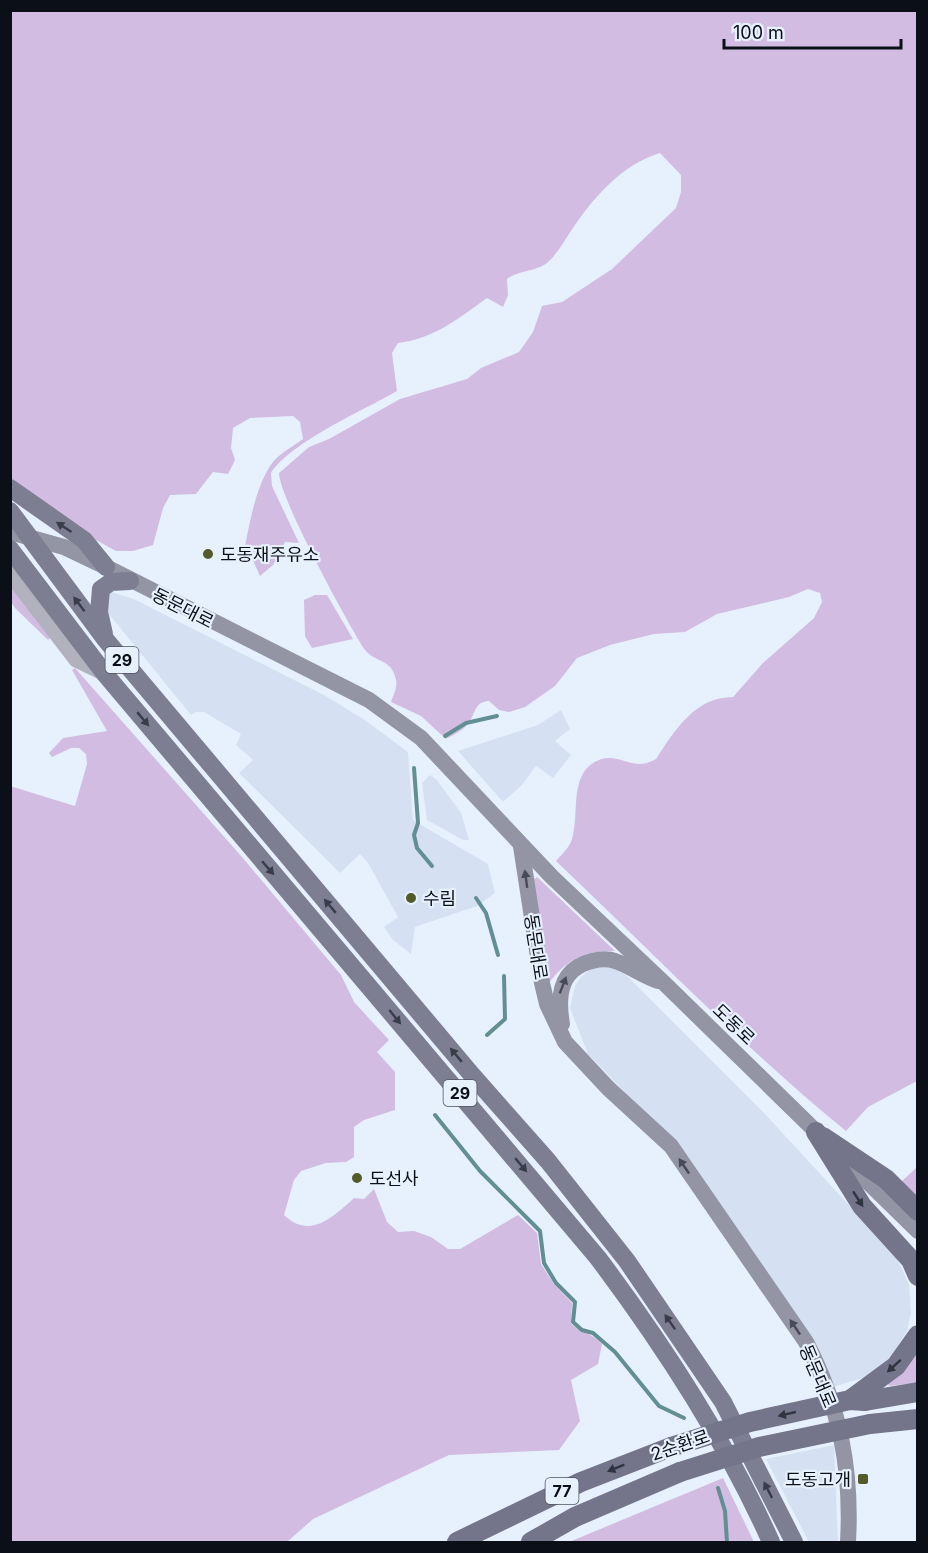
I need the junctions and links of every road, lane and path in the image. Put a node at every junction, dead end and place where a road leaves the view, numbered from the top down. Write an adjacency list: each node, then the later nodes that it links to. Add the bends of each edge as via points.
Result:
1 (10, 488): 5 (main road, one-way to 1, via 84,540)
2 (10, 511): 3 (main road, 29)
3 (19, 534): 5 (main road, 동문대로, via 64,547); 8 (main road, 29, one-way to 3)
4 (10, 549): 9 (main road, 29)
5 (106, 567): 7 (main road, 동문대로)
6 (10, 574): 9 (street, via 76,660)
7 (129, 581): 8 (main road, via 111,582 101,589 99,612); 10 (main road, 동문대로, via 369,700 405,724)
8 (105, 639): 24 (main road, 29, one-way to 8, via 723,1402 627,1261 548,1161)
9 (105, 674): 23 (main road, 29, one-way to 23, via 598,1258 667,1355)
10 (521, 846): 11 (main road, 도동로); 12 (main road, 동문대로, one-way to 10, via 542,983)
11 (665, 984): 12 (main road, one-way to 11, via 560,989 569,972 581,964 604,958); 13 (main road, 도동로)
12 (565, 1042): 25 (main road, 동문대로, one-way to 12, via 845,1449 823,1378 806,1342 671,1146)
13 (816, 1132): 14 (highway, via 886,1179); 15 (main road, 도동로); 16 (highway, one-way to 16, via 862,1206 911,1260)
14 (918, 1211)
15 (918, 1231)
16 (918, 1276)
17 (918, 1335): 19 (highway, one-way to 19, via 896,1366)
18 (918, 1392): 19 (highway, 2순환로 / 77)
19 (859, 1397): 21 (highway, 2순환로 / 77, one-way to 21, bridge, via 750,1422 671,1447 581,1482)
20 (918, 1419): 22 (highway, 2순환로 / 77, bridge, via 870,1424 759,1447 680,1472 575,1517)
21 (457, 1542)
22 (531, 1542)
23 (771, 1542)
24 (794, 1542)
25 (848, 1542)

